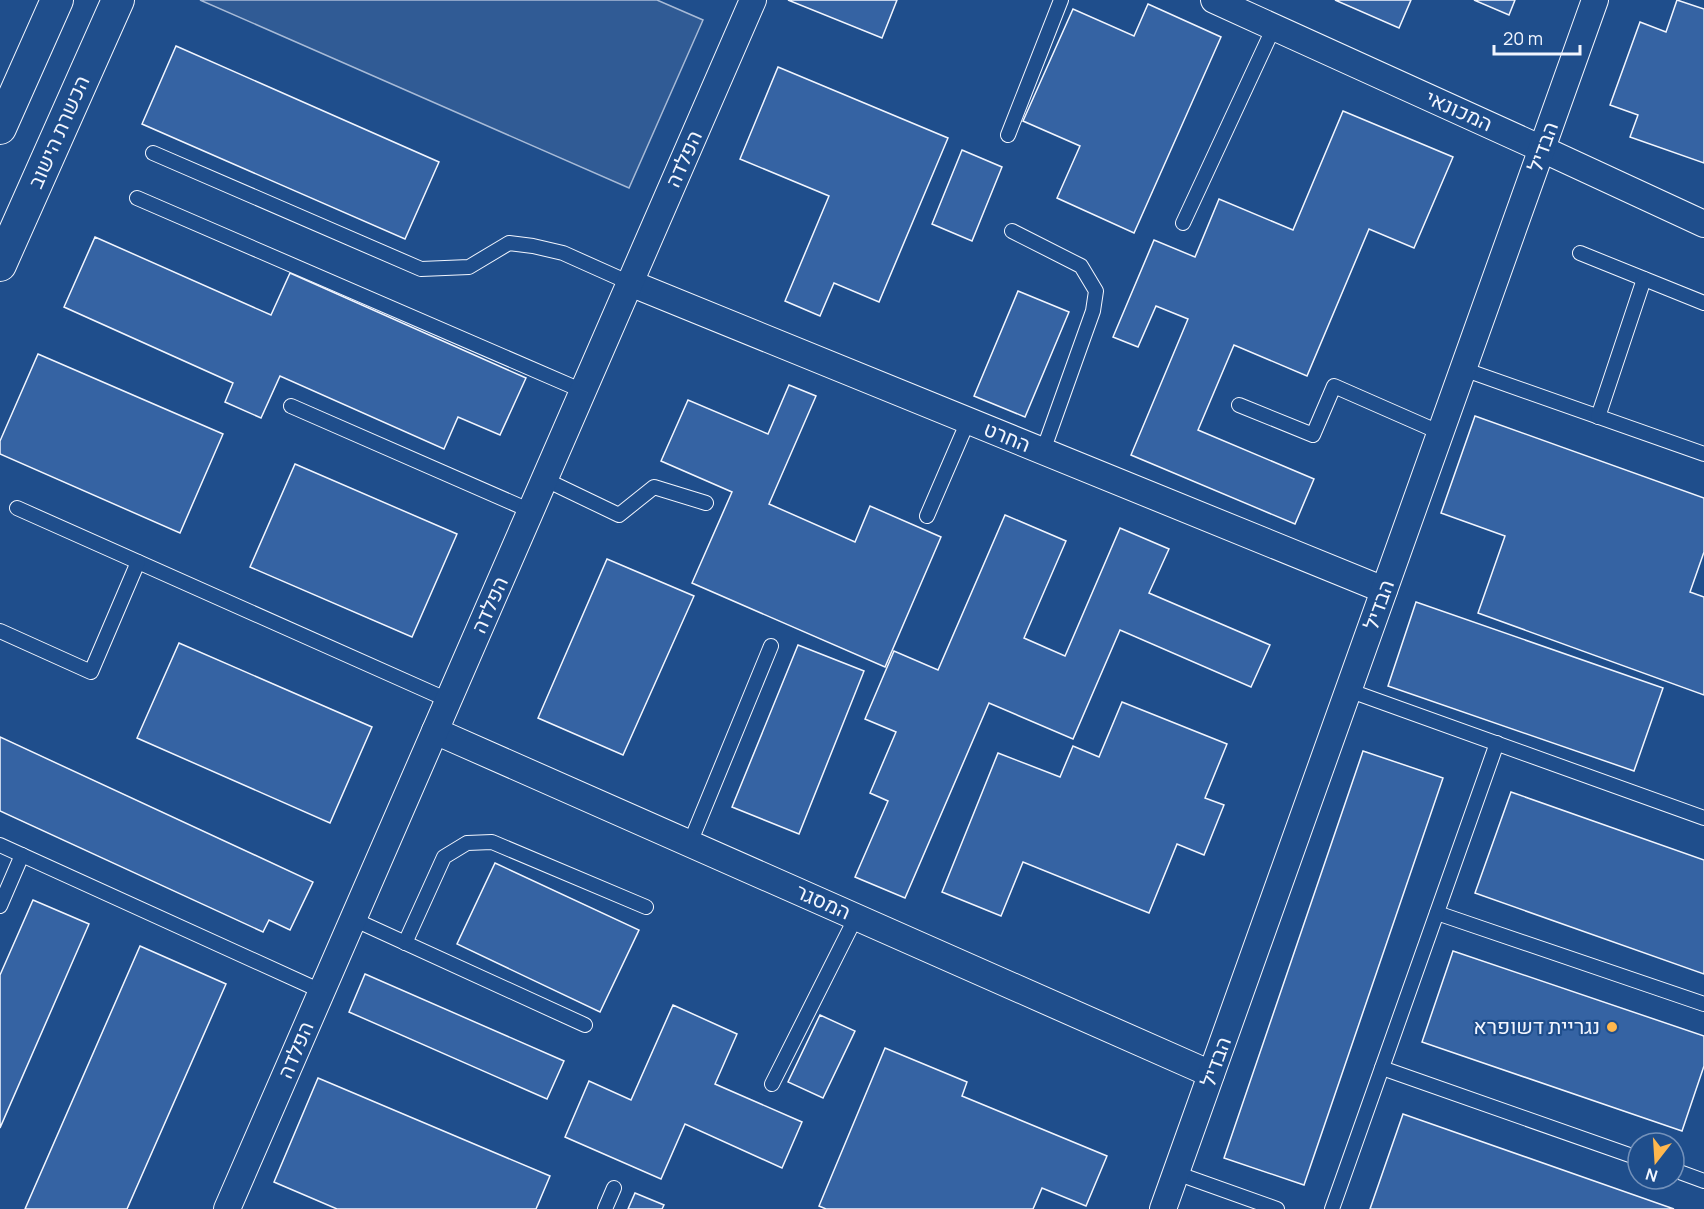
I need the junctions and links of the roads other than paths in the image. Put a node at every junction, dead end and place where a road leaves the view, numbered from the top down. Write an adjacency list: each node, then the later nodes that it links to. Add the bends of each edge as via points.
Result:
1 (57, 0): 8 (street)
2 (118, 0): 17 (street, הכשרת הישוב)
3 (753, 0): 19 (street, הפלדה)
4 (1061, 0): 9 (lane)
5 (1595, 0): 10 (street, הבדיל)
6 (1219, 1): 7 (street, המכונאי)
7 (1274, 27): 10 (street, המכונאי); 13 (lane)
8 (0, 129)
9 (1008, 135)
10 (1542, 149): 14 (street, המכונאי); 21 (street, הבדיל)
11 (153, 153): 19 (lane, via 422,269 470,267 509,243 563,253)
12 (137, 198): 22 (lane)
13 (1184, 223)
14 (1704, 225)
15 (1012, 231): 28 (lane, via 1081,266 1096,291 1093,311)
16 (1580, 253): 18 (lane)
17 (0, 265)
18 (1644, 279): 20 (lane); 25 (lane)
19 (630, 283): 22 (street, הפלדה); 26 (street, החרט)
20 (1704, 303)
21 (1463, 369): 25 (lane); 27 (street, הבדיל)
22 (583, 391): 30 (street, הפלדה)
23 (1239, 405): 27 (lane, via 1313,435 1334,386)
24 (291, 406): 33 (lane)
25 (1598, 417): 29 (lane)
26 (968, 421): 28 (street, החרט); 34 (lane)
27 (1441, 433): 36 (street, הבדיל)
28 (1043, 451): 36 (street, החרט)
29 (1704, 454)
30 (544, 479): 31 (lane, via 620,515 654,487); 33 (street, הפלדה)
31 (706, 503)
32 (17, 508): 35 (lane)
33 (531, 511): 40 (street, הפלדה)
34 (927, 516)
35 (138, 562): 37 (lane, via 91,672); 40 (lane)
36 (1384, 590): 39 (street, הבדיל)
37 (0, 632)
38 (771, 646): 44 (lane)
39 (1348, 690): 42 (lane); 57 (street, הבדיל)
40 (448, 700): 41 (street, הפלדה)
41 (435, 731): 44 (street, המסגר); 51 (street, הפלדה)
42 (1497, 743): 43 (lane); 49 (lane)
43 (1704, 818)
44 (690, 843): 50 (street, המסגר)
45 (0, 845): 46 (lane)
46 (22, 855): 47 (lane); 53 (lane)
47 (0, 906)
48 (646, 907): 52 (lane, via 492,842 467,843 444,857)
49 (1437, 913): 54 (lane); 56 (lane)
50 (856, 916): 57 (street, המסגר); 58 (lane)
51 (353, 920): 52 (lane); 53 (street, הפלדה)
52 (405, 943): 55 (lane)
53 (321, 991): 64 (street, הפלדה)
54 (1704, 1004)
55 (585, 1025)
56 (1382, 1068): 59 (lane); 68 (lane)
57 (1212, 1074): 60 (street, הבדיל)
58 (772, 1084)
59 (1626, 1154)
60 (1176, 1173): 66 (street, הבדיל); 67 (lane)
61 (1686, 1174): 62 (lane)
62 (1704, 1180)
63 (614, 1188): 65 (lane)
64 (230, 1208)
65 (605, 1209)
66 (1163, 1209)
67 (1277, 1209)
68 (1332, 1209)

